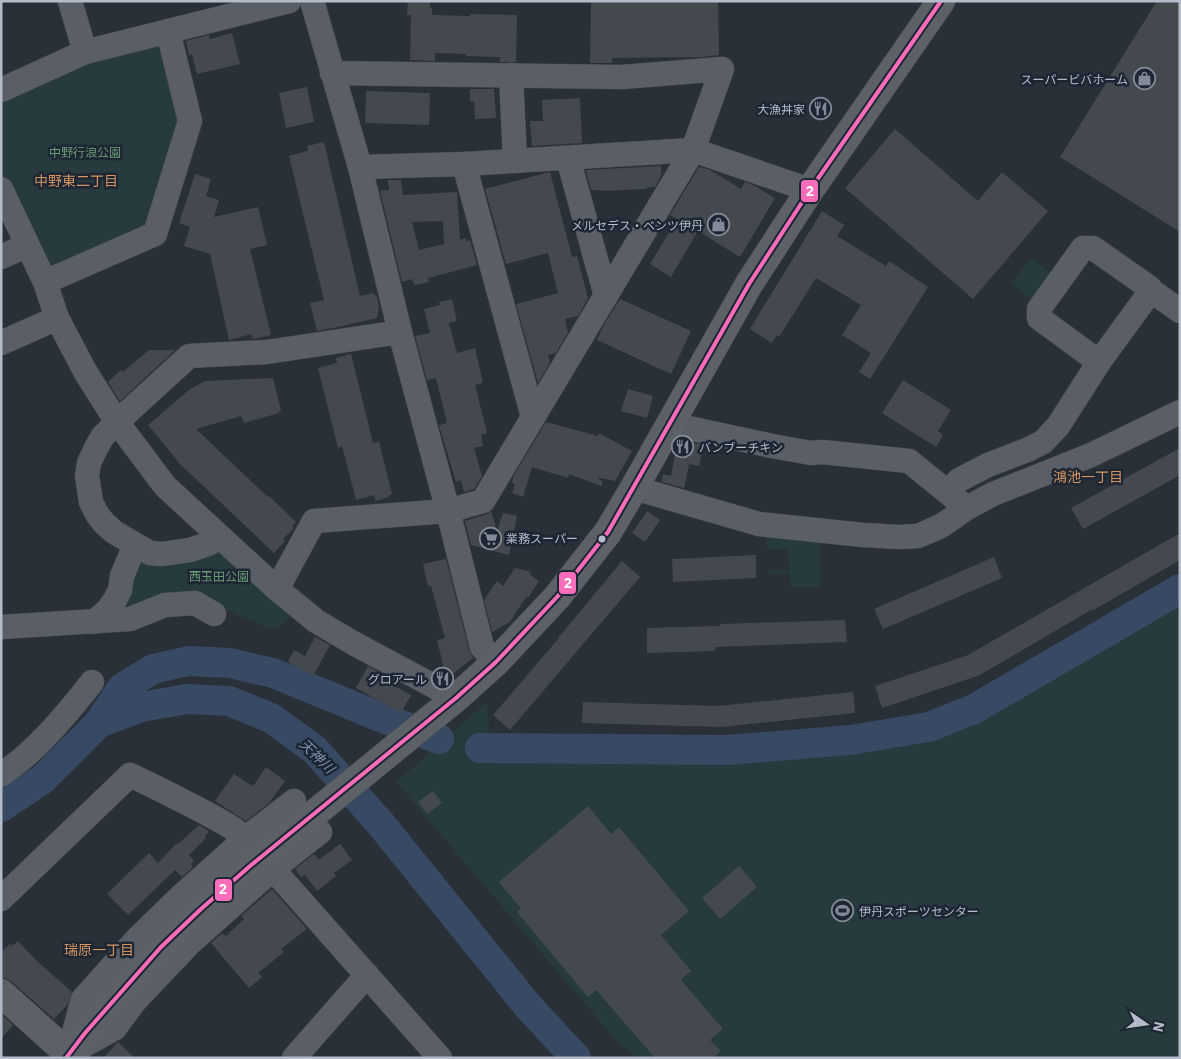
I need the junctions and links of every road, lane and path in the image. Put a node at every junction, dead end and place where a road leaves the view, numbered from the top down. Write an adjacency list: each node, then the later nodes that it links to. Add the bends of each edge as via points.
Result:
1 (70, 1): 6 (street)
2 (289, 1): 5 (street)
3 (312, 1): 7 (street)
4 (941, 1): 16 (main road)
5 (168, 31): 6 (street); 19 (street, via 190,121 155,234)
6 (85, 52): 9 (street)
7 (332, 73): 8 (street); 14 (street)
8 (511, 75): 10 (street, via 622,77 722,69); 12 (street)
9 (4, 82)
10 (693, 150): 11 (street); 16 (street); 21 (street)
11 (568, 158): 12 (street); 21 (street)
12 (514, 161): 13 (street)
13 (464, 164): 14 (street); 28 (street)
14 (360, 167): 24 (street)
15 (1, 189): 17 (street)
16 (810, 190): 30 (main road, via 749,284)
17 (26, 243): 18 (street); 19 (street)
18 (1, 257)
19 (45, 282): 23 (street)
20 (1150, 292): 22 (street); 26 (street); 26 (street, via 1150,288 1093,248 1083,248 1039,309 1039,318)
21 (606, 296): 28 (street)
22 (1180, 311)
23 (57, 318): 25 (street); 29 (street)
24 (400, 332): 29 (street, via 267,352 188,356); 34 (street)
25 (1, 343)
26 (1099, 362): 32 (street, via 1058,426 1043,442 959,480)
27 (1180, 412): 33 (street)
28 (533, 417): 34 (street, via 483,501)
29 (117, 422): 35 (street, via 165,486); 36 (street, via 96,448 89,464 88,488 100,519)
30 (670, 424): 31 (main road); 32 (street, via 811,453 909,461)
31 (634, 488): 33 (street, via 759,524 881,536 918,536 941,526); 41 (main road, via 608,532 557,597)
32 (948, 492): 33 (street)
33 (967, 508)
34 (448, 511): 37 (street, via 314,521); 41 (street, via 482,647)
35 (217, 535): 36 (street, via 210,543 174,553 150,553); 37 (street)
36 (135, 545): 39 (street, via 115,600)
37 (277, 589): 43 (street, via 316,621)
38 (214, 614): 39 (street, via 195,603 165,605 130,619)
39 (94, 622): 40 (street)
40 (1, 626)
41 (496, 662): 43 (main road)
42 (92, 682): 44 (street, via 46,736)
43 (456, 698): 52 (main road, via 201,909 168,940 85,1033)
44 (1, 775)
45 (294, 801): 47 (street)
46 (320, 832): 48 (street)
47 (248, 841): 49 (street, via 229,826 130,775); 52 (street, via 179,898 136,940 84,999)
48 (272, 868): 50 (street); 52 (street, via 190,943 134,1002 115,1028)
49 (1, 898)
50 (367, 976): 53 (street); 54 (street)
51 (1, 993): 52 (main road)
52 (69, 1057)
53 (294, 1058)
54 (440, 1058)

